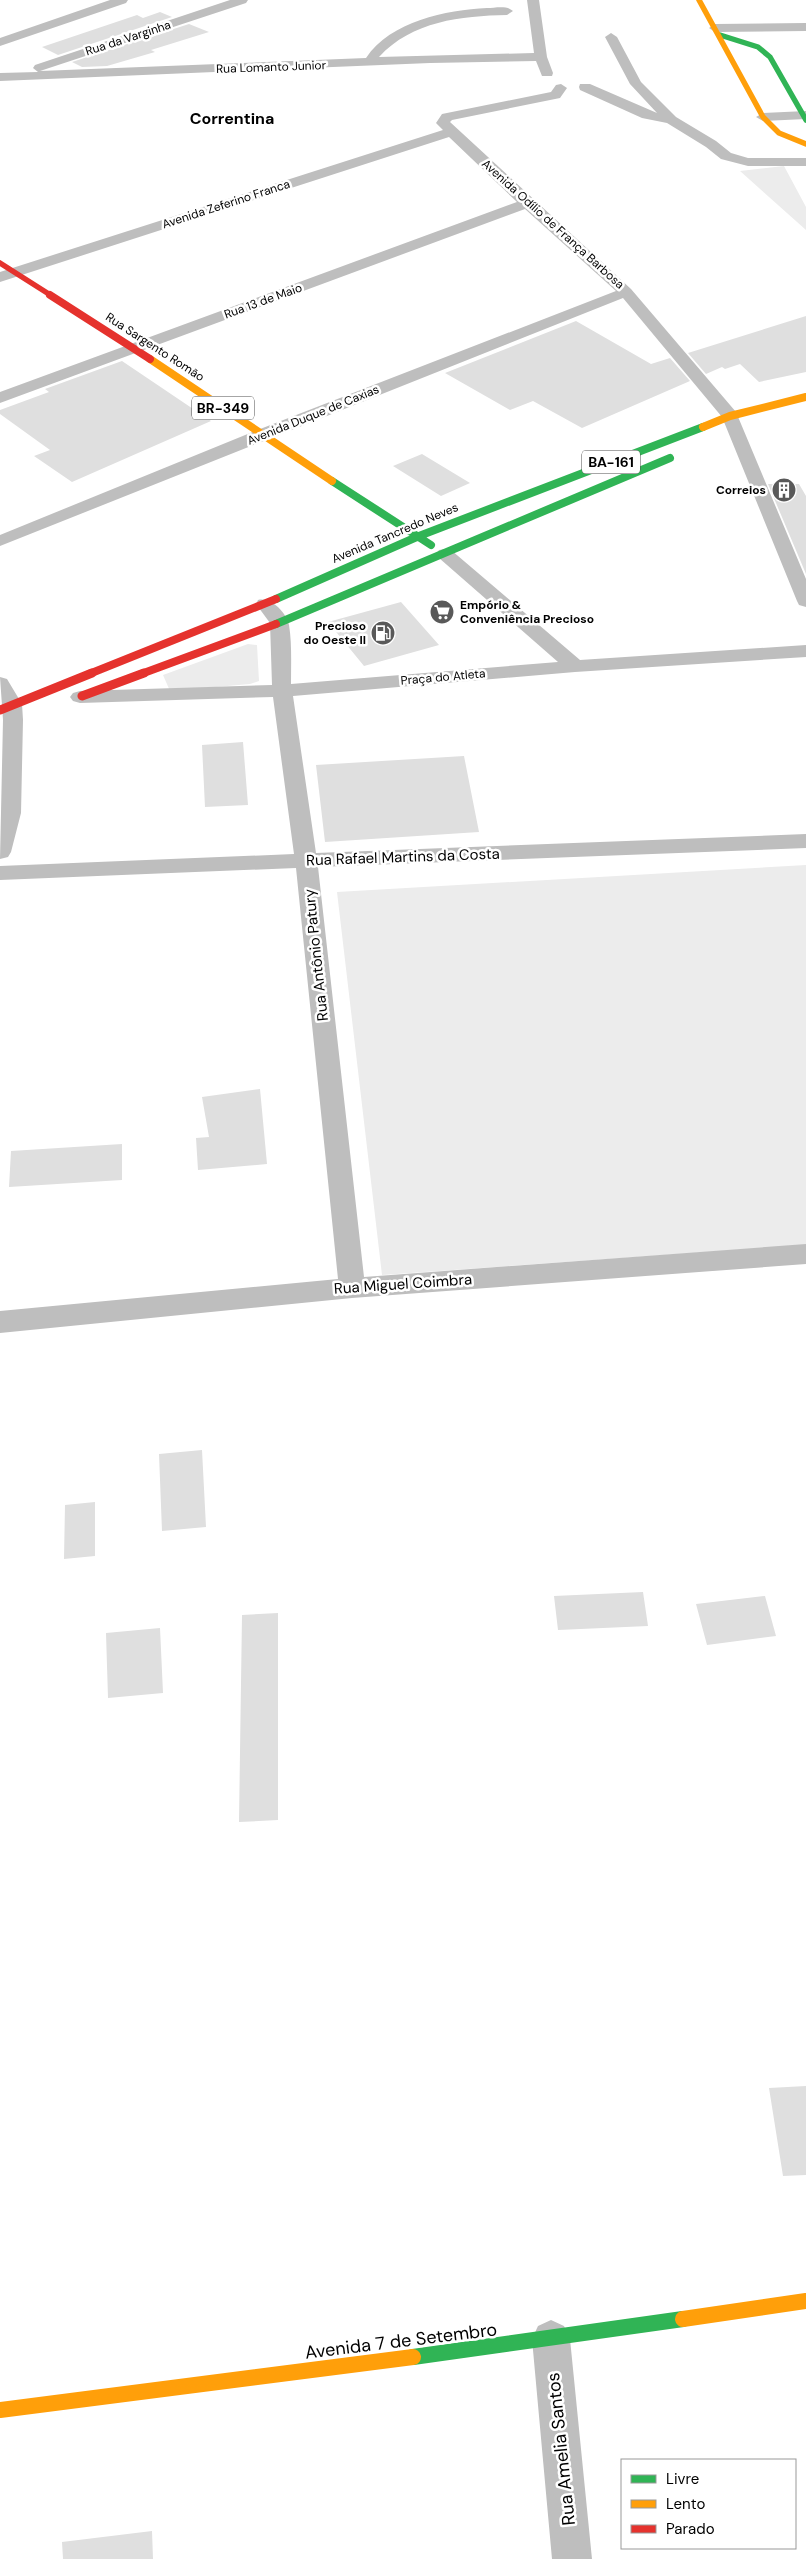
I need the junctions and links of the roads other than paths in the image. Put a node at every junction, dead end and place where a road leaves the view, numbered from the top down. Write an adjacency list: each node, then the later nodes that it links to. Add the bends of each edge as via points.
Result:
1 (122, 0): 9 (street)
2 (242, 0): 11 (street, Rua da Varginha)
3 (533, 0): 10 (street)
4 (699, 0): 7 (main road)
5 (507, 11): 12 (street, via 444,15 424,22 400,34 374,54)
6 (806, 27): 7 (street)
7 (717, 31): 19 (main road); 20 (main road, via 758,47 770,57)
8 (611, 37): 16 (street)
9 (0, 42)
10 (541, 57): 12 (street, Rua Lomanto Junior); 18 (street, via 551,82)
11 (63, 60): 13 (street); 15 (street, Rua da Varginha)
12 (369, 63): 13 (street, Rua Lomanto Junior)
13 (81, 75): 15 (street, Rua Lomanto Junior)
14 (0, 77): 15 (street, Rua Lomanto Junior)
15 (15, 77)
16 (636, 84): 17 (street); 21 (street)
17 (585, 87): 18 (street); 21 (street, via 647,115)
18 (561, 88): 22 (street, via 554,95 447,117 443,123)
19 (763, 117): 20 (street); 23 (main road, via 779,133)
20 (805, 117)
21 (671, 120): 24 (street, via 734,160)
22 (453, 131): 25 (street, Avenida Odílio de França Barbosa); 27 (street, Avenida Zeferino Franca)
23 (806, 144)
24 (806, 162)
25 (526, 203): 28 (street, Avenida Odílio de França Barbosa); 29 (street, Rua 13 de Maio)
26 (0, 263): 27 (main road, Rua Sargento Romão / BR-349)
27 (7, 275): 29 (main road, Rua Sargento Romão / BR-349)
28 (626, 292): 32 (street, Avenida Odílio de França Barbosa); 33 (street, Avenida Duque de Caxias)
29 (134, 348): 30 (street, Rua 13 de Maio); 33 (main road, Rua Sargento Romão / BR-349)
30 (0, 398)
31 (806, 398): 32 (main road, Avenida Tancredo Neves / BA-161)
32 (734, 427): 35 (main road, Avenida Tancredo Neves / BA-161); 38 (street, Avenida Odílio de França Barbosa)
33 (261, 435): 35 (main road, Rua Sargento Romão / BR-349); 36 (street, Avenida Duque de Caxias)
34 (681, 453): 37 (main road, BA-161)
35 (419, 536): 37 (main road, Rua Sargento Romão / BR-349); 39 (main road, Avenida Tancredo Neves)
36 (0, 541)
37 (445, 554): 40 (main road); 42 (street)
38 (806, 601)
39 (266, 604): 40 (street); 46 (main road, Avenida Tancredo Neves)
40 (279, 622): 44 (street, Rua Antônio Patury); 45 (main road)
41 (806, 651): 42 (street, Praça do Atleta)
42 (575, 666): 44 (street, Praça do Atleta)
43 (0, 683): 46 (street)
44 (282, 691): 45 (street, Praça do Atleta); 49 (street, Rua Antônio Patury)
45 (76, 698)
46 (9, 715): 48 (street, via 10,813)
47 (806, 841): 49 (street, Rua Rafael Martins da Costa)
48 (0, 852)
49 (306, 861): 50 (street, Rua Rafael Martins da Costa); 52 (street, Rua Antônio Patury)
50 (0, 873)
51 (806, 1254): 52 (street, Rua Miguel Coimbra)
52 (352, 1288): 53 (street, Rua Miguel Coimbra)
53 (0, 1322)
54 (806, 2301): 55 (main road, Avenida 7 de Setembro)
55 (551, 2339): 56 (main road, Avenida 7 de Setembro); 57 (street, Rua Amelia Santos)
56 (0, 2410)
57 (572, 2559)

